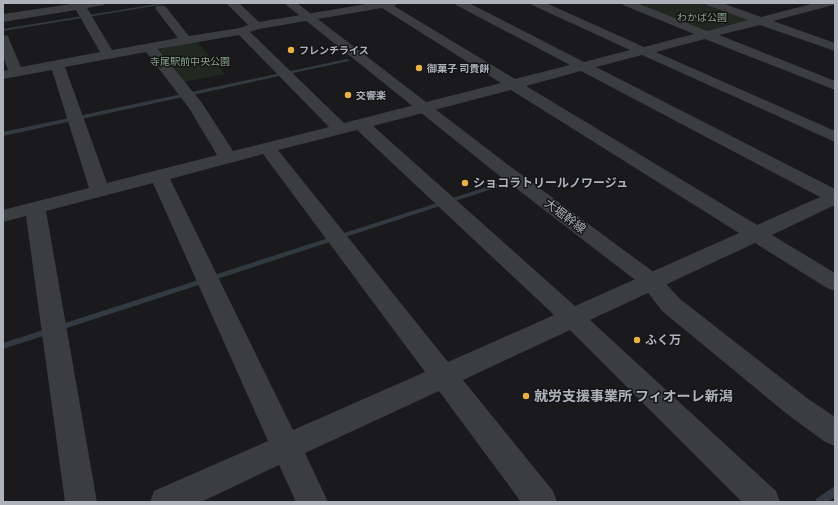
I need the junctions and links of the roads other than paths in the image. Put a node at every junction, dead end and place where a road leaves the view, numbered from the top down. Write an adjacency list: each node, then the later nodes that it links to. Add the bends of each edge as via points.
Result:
1 (100, 3): 10 (street)
2 (232, 3): 17 (street)
3 (290, 3): 15 (street, 大堀幹線)
4 (460, 3): 27 (street)
5 (536, 3): 24 (street)
6 (710, 3): 16 (street)
7 (790, 3): 12 (street)
8 (386, 4): 15 (street); 29 (street)
9 (634, 4): 19 (street)
10 (80, 6): 14 (street); 25 (street)
11 (161, 8): 21 (street)
12 (808, 8): 13 (street); 16 (street)
13 (829, 9)
14 (3, 18)
15 (310, 18): 17 (street); 31 (street, 大堀幹線)
16 (760, 21): 19 (street); 22 (street)
17 (256, 26): 18 (street)
18 (242, 31): 21 (street); 32 (street)
19 (706, 35): 24 (street); 30 (street)
20 (3, 39): 28 (street)
21 (186, 40): 23 (street)
22 (835, 47)
23 (150, 48): 25 (street); 35 (street, via 196,106)
24 (644, 51): 27 (street); 33 (street)
25 (108, 55): 26 (street)
26 (57, 65): 28 (street); 37 (street)
27 (582, 67): 29 (street); 38 (street)
28 (9, 74)
29 (513, 84): 31 (street); 41 (street)
30 (835, 86)
31 (425, 107): 32 (street); 42 (street, 大堀幹線, via 497,165)
32 (350, 126): 34 (street); 44 (street)
33 (835, 137)
34 (267, 148): 35 (street); 45 (street)
35 (228, 158): 36 (street)
36 (158, 176): 37 (street); 47 (street)
37 (100, 191): 39 (street)
38 (835, 198): 41 (street)
39 (35, 208): 40 (street); 48 (street)
40 (3, 216)
41 (756, 234): 42 (street); 43 (street)
42 (651, 281): 44 (street); 46 (street, 大堀幹線, via 671,305 797,406)
43 (835, 282)
44 (572, 317): 45 (street); 52 (street)
45 (442, 376): 47 (street); 51 (street)
46 (835, 433)
47 (286, 447): 49 (street); 50 (street)
48 (81, 502)
49 (166, 502)
50 (312, 502)
51 (541, 502)
52 (764, 502)

